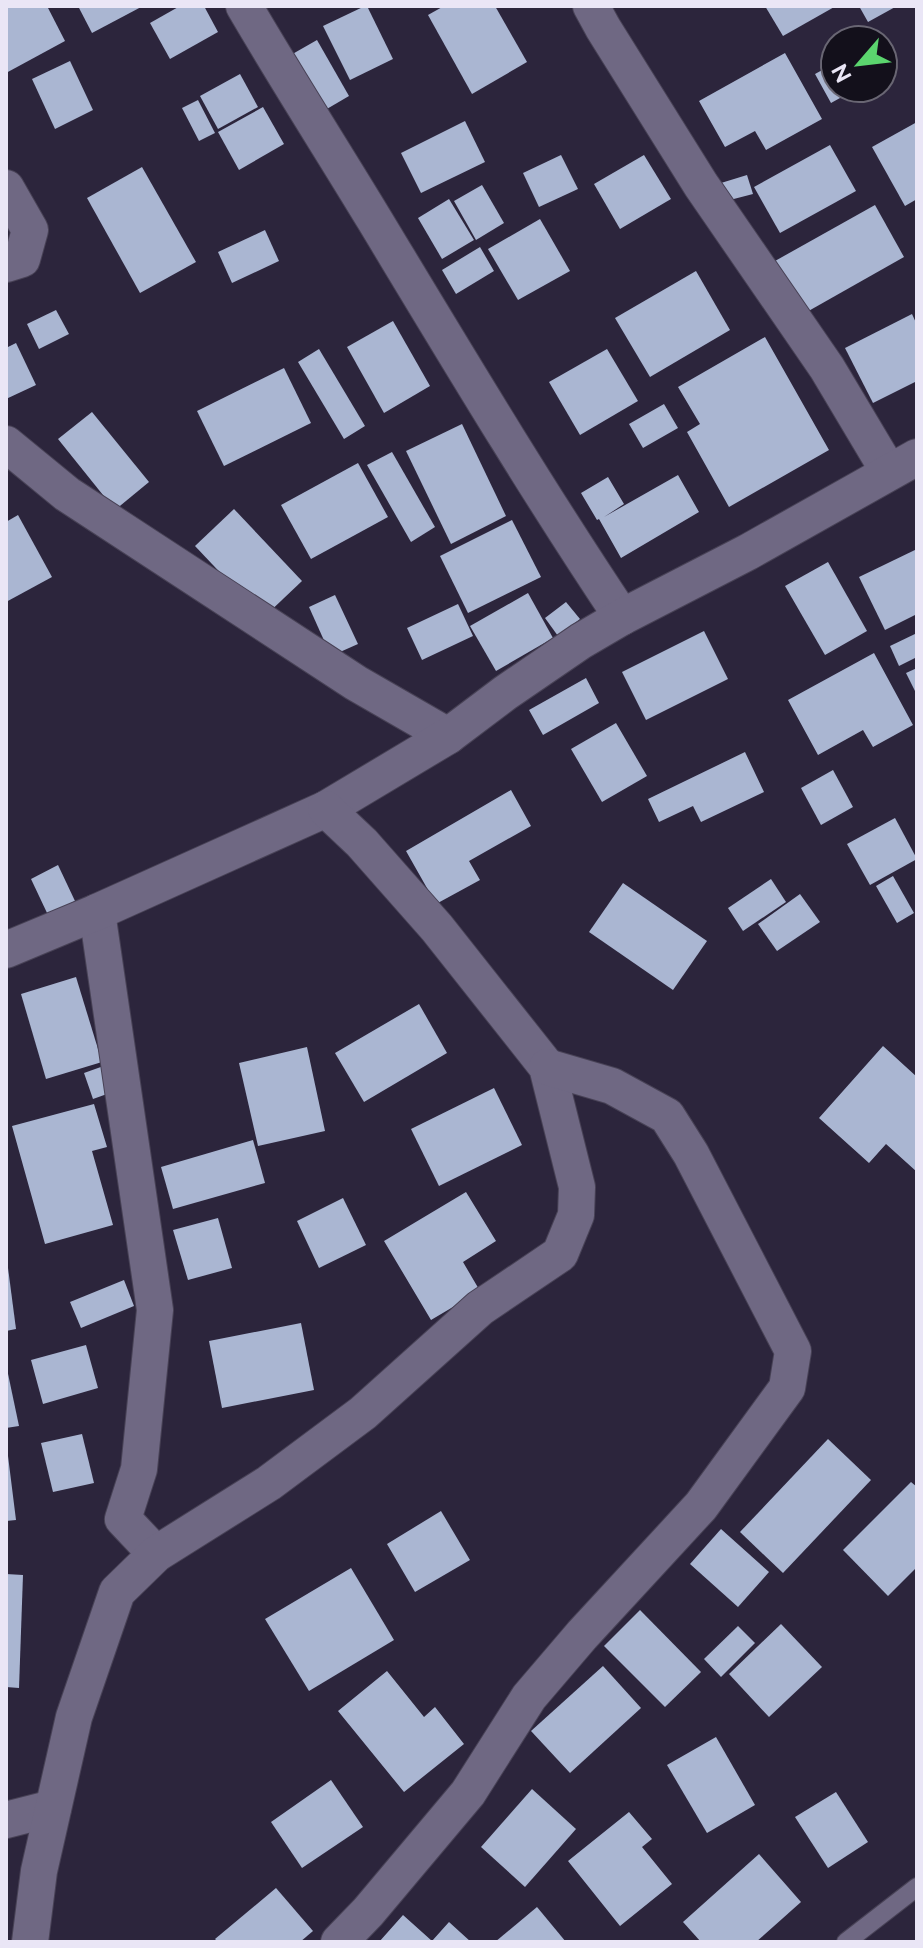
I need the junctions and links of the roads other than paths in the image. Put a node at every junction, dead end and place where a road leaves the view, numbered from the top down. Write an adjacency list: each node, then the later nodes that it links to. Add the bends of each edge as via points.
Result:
1 (244, 6): 7 (street, via 486,405)
2 (591, 6): 6 (street, via 701,185 827,368)
3 (6, 188): 4 (street, via 30,230 22,259)
4 (6, 264)
5 (6, 444): 8 (street, via 67,494 356,683)
6 (903, 464): 7 (street)
7 (622, 617): 8 (street)
8 (448, 736): 9 (street)
9 (326, 809): 10 (street); 12 (street, via 437,928)
10 (97, 912): 11 (street); 13 (street, via 155,1310 139,1469 123,1519)
11 (6, 950)
12 (547, 1067): 13 (street, via 577,1187 576,1215 560,1254 480,1308 328,1440); 18 (street, via 612,1086 667,1116 793,1351 787,1388 701,1506 529,1697 468,1793)
13 (156, 1554): 14 (street, via 117,1592 74,1717)
14 (53, 1808): 15 (street); 17 (street)
15 (6, 1820)
16 (917, 1887): 19 (lane)
17 (30, 1942)
18 (339, 1942)
19 (846, 1942)

